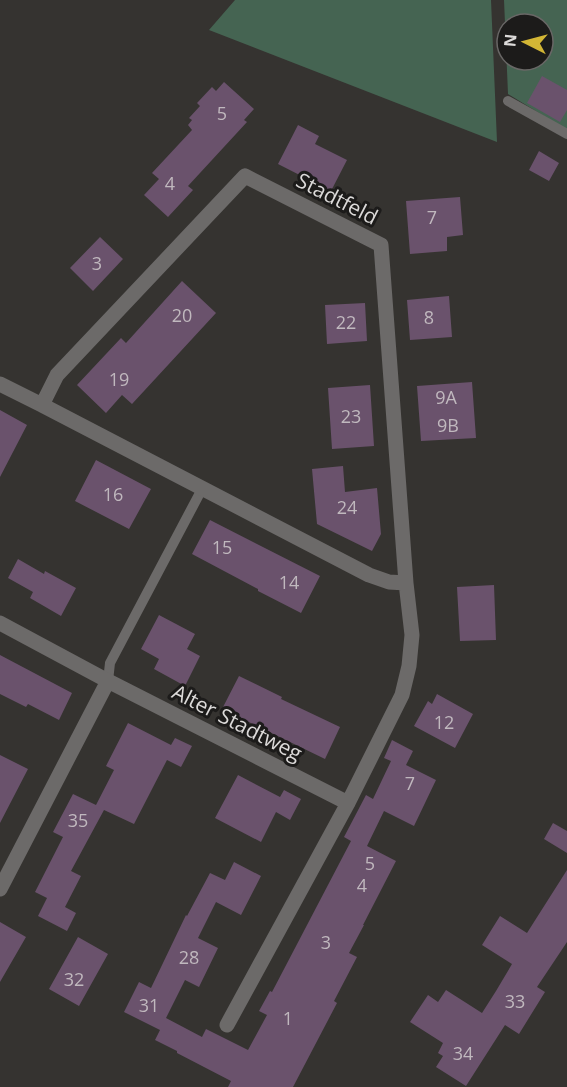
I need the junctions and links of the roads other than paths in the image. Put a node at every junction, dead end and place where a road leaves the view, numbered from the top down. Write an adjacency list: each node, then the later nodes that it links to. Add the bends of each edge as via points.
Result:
1 (508, 100): 2 (lane)
2 (567, 134)
3 (0, 384): 4 (street)
4 (42, 405): 5 (street); 6 (street, Stadtfeld, via 57,375 245,176 381,245)
5 (202, 489): 6 (street, via 369,575); 8 (lane, via 110,663)
6 (406, 583): 9 (street, Stadtfeld, via 411,635 402,695)
7 (0, 623): 8 (street, Alter Stadtweg)
8 (108, 681): 9 (street, Alter Stadtweg); 10 (street)
9 (348, 803): 11 (street)
10 (0, 889)
11 (227, 1025)

